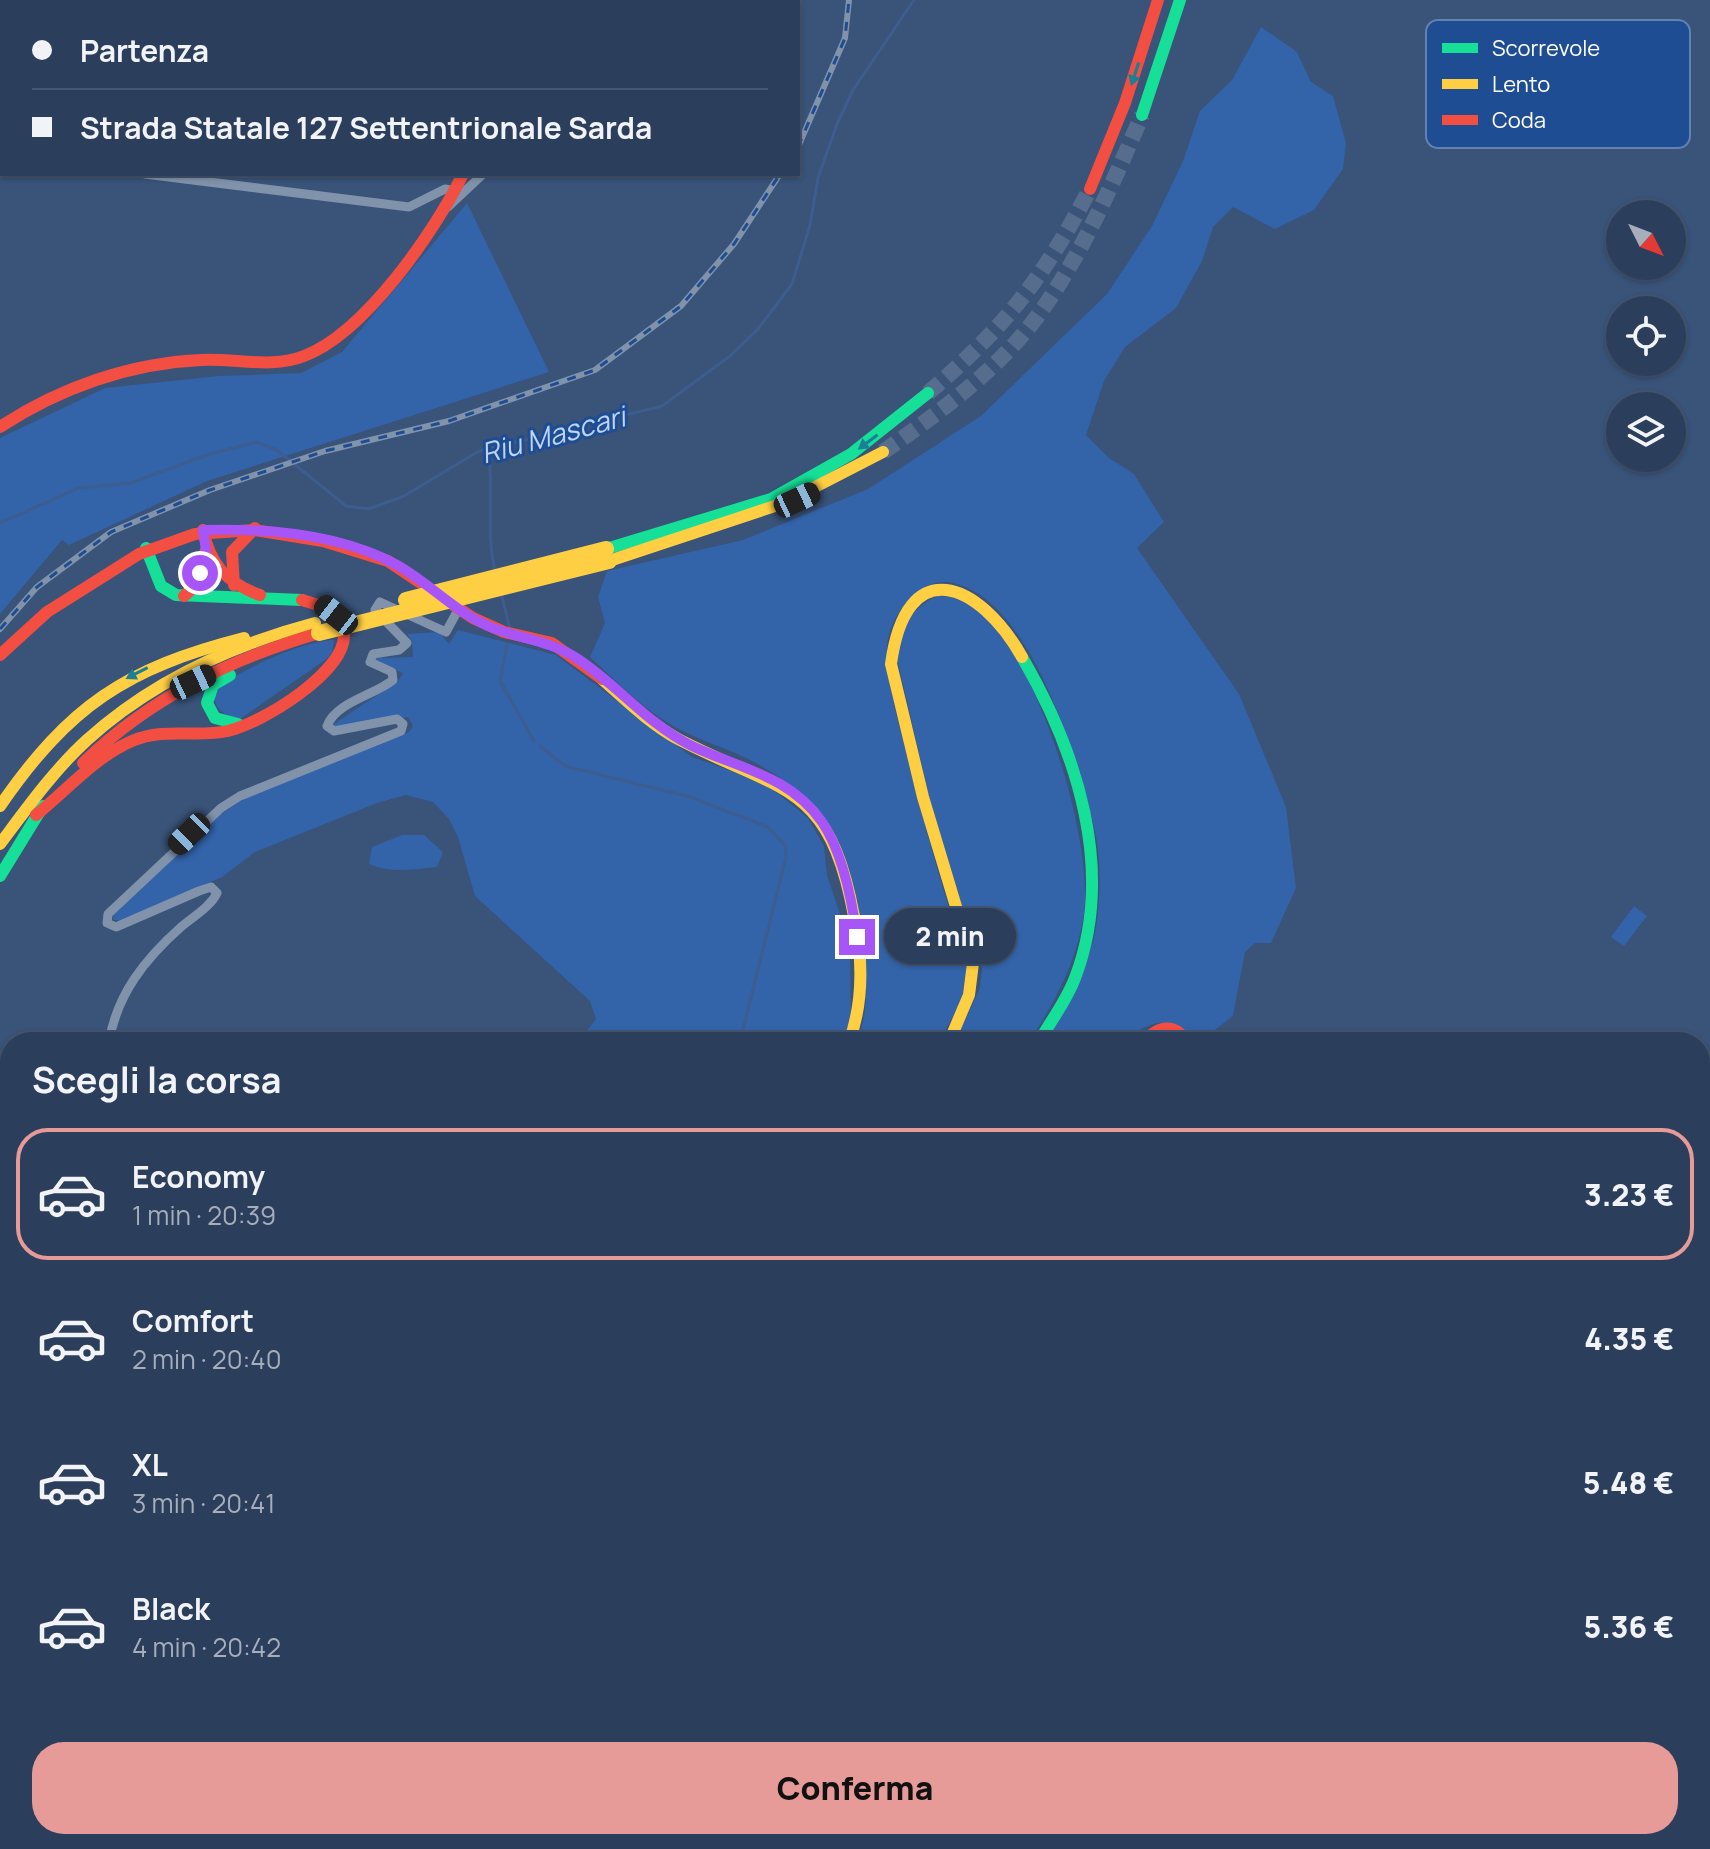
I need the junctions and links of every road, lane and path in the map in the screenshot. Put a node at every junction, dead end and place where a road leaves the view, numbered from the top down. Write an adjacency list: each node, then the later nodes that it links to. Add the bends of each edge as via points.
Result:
1 (1158, 0): 7 (main road, one-way to 7)
2 (1180, 0): 3 (main road)
3 (1142, 115)
4 (161, 176): 8 (street, via 409,207 445,189)
5 (462, 176): 8 (main road)
6 (481, 176): 9 (street)
7 (1090, 189)
8 (455, 191): 9 (main road)
9 (445, 209): 11 (main road, via 357,319 314,352 281,362 203,360 110,374)
10 (928, 393): 17 (main road, one-way to 17, via 851,454 771,499)
11 (0, 427)
12 (883, 452): 17 (main road, via 838,481 776,510)
13 (255, 528): 14 (main road); 18 (main road, via 231,551 228,565); 21 (main road, via 365,552 398,566)
14 (203, 530): 15 (main road); 16 (main road)
15 (146, 548): 19 (main road, via 161,586); 23 (main road, via 68,597 17,635)
16 (206, 550): 18 (main road, via 219,573); 19 (main road, via 195,586)
17 (608, 555): 22 (main road, bridge)
18 (234, 585): 20 (main road)
19 (184, 596): 20 (main road)
20 (273, 599): 24 (main road, via 321,603 343,627 343,648 326,672)
21 (458, 610): 30 (street, via 446,632 386,602 377,605 379,616 407,643 399,650 378,651 370,659 392,672 393,680 327,726 334,731 397,719 403,730 240,796 108,914 107,923 116,927 199,891 217,891 148,959 130,983); 31 (main road, via 509,634 553,644 581,660 656,725 689,744 765,773 799,797 822,822 853,911 861,1005)
22 (314, 629): 24 (main road, via 213,685 207,703 215,718); 25 (main road, one-way to 25, via 210,645 136,672 59,727); 27 (main road, via 193,682 128,724 97,748); 28 (main road, via 243,645 122,712 53,775)
23 (0, 655)
24 (247, 724): 27 (main road, via 218,732 170,730 131,742 100,759)
25 (6, 792): 26 (main road)
26 (0, 806)
27 (36, 815): 29 (main road)
28 (0, 844)
29 (0, 876)
30 (111, 1032)
31 (852, 1032)
32 (953, 1032): 33 (main road, via 974,982 973,963 923,797 891,664 893,642 914,601 932,590 956,587 980,600 1018,644 1039,685 1091,843 1090,928 1067,997)
33 (1045, 1032)
34 (1152, 1032): 35 (main road, via 1165,1027)
35 (1180, 1032)

